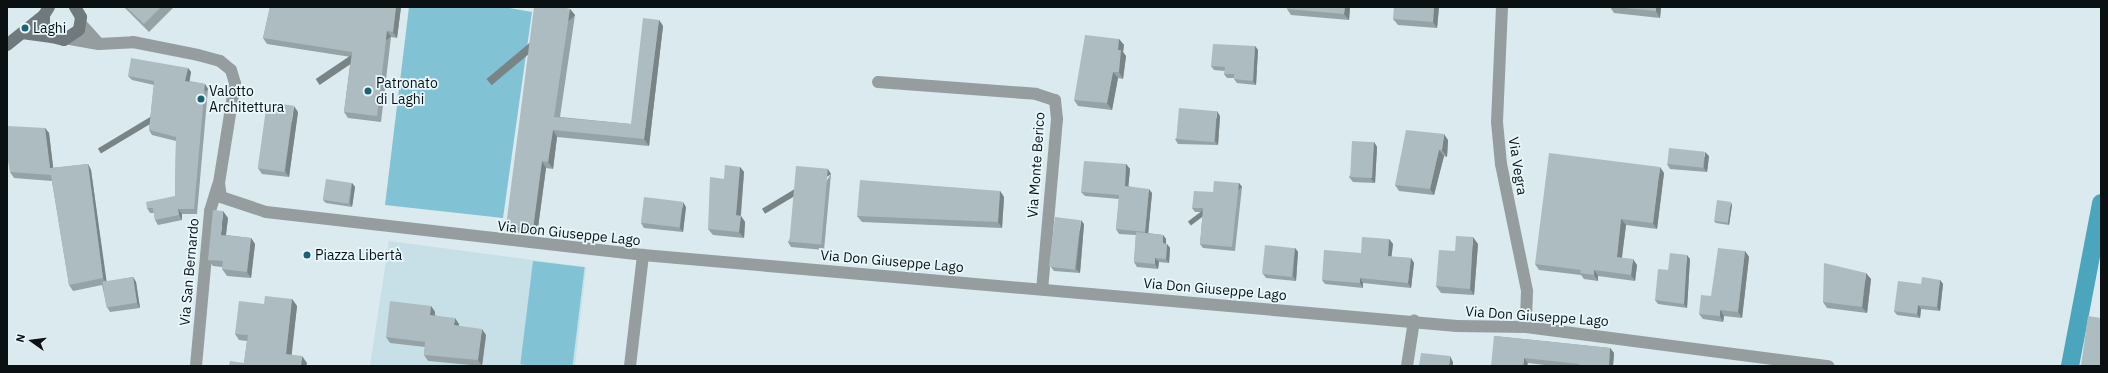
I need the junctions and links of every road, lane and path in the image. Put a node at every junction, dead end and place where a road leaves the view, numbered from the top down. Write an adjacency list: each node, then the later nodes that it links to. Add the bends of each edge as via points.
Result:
1 (75, 7): 4 (street)
2 (1502, 7): 15 (street, Via Vegra, via 1497,122 1501,164 1527,291)
3 (46, 11): 5 (street); 6 (street, via 44,28)
4 (81, 24): 7 (street); 9 (street)
5 (22, 33): 6 (street); 8 (street)
6 (52, 37): 7 (street)
7 (70, 38): 9 (street)
8 (8, 43)
9 (99, 44): 11 (street, via 133,42 220,61 230,70 234,83)
10 (878, 82): 13 (street, Via Monte Berico, via 1036,94 1054,100 1057,120)
11 (219, 183): 12 (street, Via Don Giuseppe Lago, via 221,197 266,212); 16 (street, Via San Bernardo, via 210,211)
12 (643, 255): 13 (street, Via Don Giuseppe Lago); 17 (street)
13 (1042, 289): 14 (street, Via Don Giuseppe Lago)
14 (1414, 321): 15 (street, Via Don Giuseppe Lago); 18 (street)
15 (1526, 327): 19 (street, Via Don Giuseppe Lago)
16 (196, 366)
17 (630, 366)
18 (1407, 366)
19 (1828, 366)

